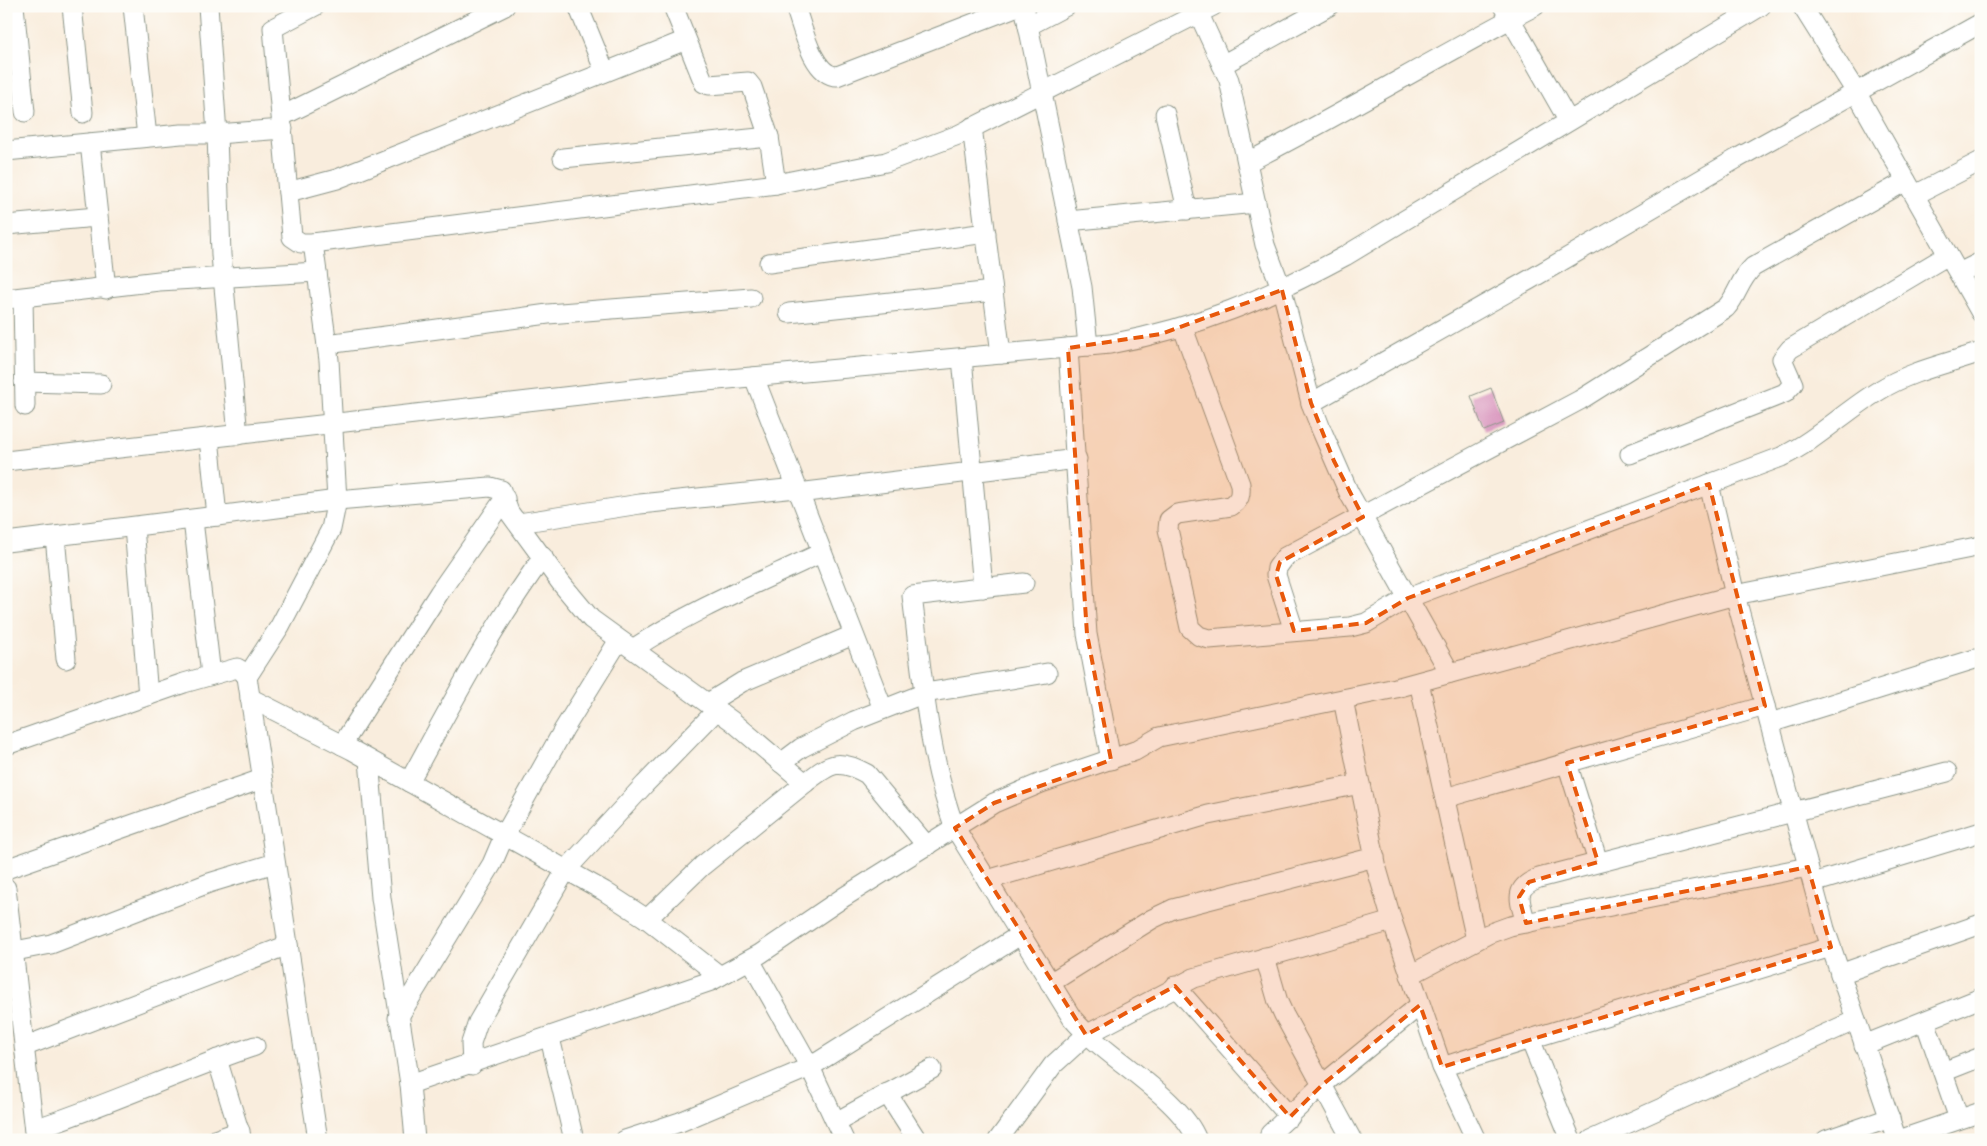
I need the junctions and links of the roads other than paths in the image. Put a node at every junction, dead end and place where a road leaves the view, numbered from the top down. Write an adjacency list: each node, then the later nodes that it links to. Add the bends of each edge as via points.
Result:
1 (14, 6): 26 (street)
2 (72, 6): 27 (street)
3 (134, 6): 33 (street)
4 (208, 6): 32 (street)
5 (315, 6): 30 (street, via 273,28)
6 (505, 6): 30 (street)
7 (578, 6): 23 (street)
8 (674, 6): 21 (street)
9 (795, 6): 10 (street, via 816,64 830,76 837,76)
10 (1018, 6)
11 (1024, 6): 20 (street)
12 (1066, 6): 20 (street)
13 (1329, 6): 22 (street)
14 (1535, 6): 18 (street)
15 (1761, 6): 29 (street)
16 (1802, 6): 25 (street)
17 (1194, 12): 22 (street); 24 (street)
18 (1506, 13): 29 (street); 39 (street, via 1457,47 1327,122)
19 (1981, 23): 25 (street)
20 (1028, 26): 24 (street)
21 (686, 40): 23 (street); 34 (street, via 704,83 748,82)
22 (1222, 65): 39 (street, via 1229,80)
23 (605, 72): 42 (street, via 346,175)
24 (1041, 92): 31 (street); 46 (street)
25 (1856, 92): 41 (street); 73 (street)
26 (25, 112)
27 (82, 113)
28 (1165, 114): 44 (street)
29 (1568, 120): 57 (street, via 1345,256)
30 (283, 122): 32 (street); 42 (street)
31 (972, 127): 40 (street, via 886,162); 48 (street)
32 (217, 134): 33 (street); 55 (street)
33 (147, 137): 35 (street)
34 (769, 137): 37 (street); 40 (street)
35 (90, 143): 36 (street); 45 (street)
36 (6, 151)
37 (563, 158)
38 (1981, 161): 41 (street)
39 (1248, 162): 43 (street)
40 (776, 184): 49 (street)
41 (1910, 188): 50 (street); 87 (street, via 1753,267 1738,284 1733,300 1726,308 1598,389)
42 (288, 192): 49 (street, via 292,237 301,243)
43 (1256, 203): 44 (street); 57 (street, via 1265,245)
44 (1187, 210): 46 (street)
45 (97, 217): 47 (street); 56 (street)
46 (1068, 221): 65 (street, via 1082,287)
47 (6, 225)
48 (986, 233): 52 (street); 58 (street)
49 (313, 243): 53 (street)
50 (1948, 254): 54 (street); 78 (street, via 1790,349 1782,359 1792,384 1785,393)
51 (1981, 262): 54 (street)
52 (769, 263)
53 (317, 272): 55 (street); 64 (street)
54 (1959, 273): 61 (street)
55 (223, 277): 56 (street); 76 (street)
56 (106, 289): 59 (street)
57 (1282, 290): 63 (street, via 1226,314); 73 (street)
58 (993, 291): 62 (street); 68 (street)
59 (14, 298): 71 (street)
60 (751, 298): 64 (street, via 548,314)
61 (1980, 308)
62 (789, 313)
63 (1182, 328): 65 (street, via 1144,338); 100 (street, via 1240,484 1241,495 1231,506 1177,514 1168,520 1190,628 1209,639)
64 (327, 344): 75 (street)
65 (1088, 346): 66 (street)
66 (1068, 348): 68 (street); 79 (street)
67 (1981, 352): 82 (street, via 1900,378 1802,447)
68 (1001, 354): 69 (street)
69 (962, 358): 70 (street); 81 (street)
70 (754, 377): 75 (street); 83 (street)
71 (24, 382): 72 (street); 74 (street)
72 (101, 384)
73 (1312, 403): 87 (street, via 1334,461)
74 (25, 406)
75 (333, 424): 76 (street); 85 (street)
76 (238, 435): 77 (street)
77 (209, 438): 80 (street); 86 (street)
78 (1630, 454)
79 (1077, 458): 81 (street); 120 (street, via 1087,634)
80 (6, 461)
81 (973, 470): 83 (street); 97 (street)
82 (1709, 484): 98 (street); 99 (street)
83 (797, 491): 89 (street, via 640,504); 94 (street)
84 (505, 498): 85 (street, via 501,490 490,487); 89 (street); 118 (street, via 439,593)
85 (337, 500): 86 (street); 108 (street, via 331,529 280,626)
86 (217, 516): 88 (street)
87 (1363, 517): 99 (street); 100 (street, via 1280,562 1276,575)
88 (193, 520): 90 (street); 107 (street)
89 (518, 524): 95 (street)
90 (134, 527): 91 (street); 111 (street)
91 (55, 536): 92 (street); 103 (street)
92 (6, 542)
93 (1981, 546): 98 (street)
94 (821, 553): 101 (street); 102 (street)
95 (543, 557): 102 (street, via 591,619); 125 (street, via 481,650)
96 (1024, 583): 97 (street)
97 (983, 588): 110 (street, via 912,596)
98 (1736, 595): 106 (street); 116 (street)
99 (1408, 598): 100 (street, via 1366,623); 106 (street)
100 (1294, 631)
101 (853, 635): 114 (street, via 742,682); 115 (street)
102 (626, 645): 114 (street); 132 (street, via 564,730)
103 (66, 659)
104 (1975, 659): 116 (street)
105 (1047, 673): 110 (street)
106 (1450, 673): 109 (street)
107 (211, 676): 108 (street, via 237,668); 111 (street)
108 (247, 677): 112 (street)
109 (1419, 682): 113 (street); 128 (street)
110 (925, 693): 115 (street); 130 (street, via 938,772)
111 (148, 696): 117 (street)
112 (250, 698): 118 (street); 124 (street)
113 (1343, 699): 120 (street, via 1159,737); 127 (street)
114 (713, 706): 121 (street); 138 (street)
115 (883, 710): 121 (street, via 801,748)
116 (1767, 714): 122 (street); 129 (street)
117 (6, 745)
118 (342, 745): 119 (street)
119 (369, 760): 125 (street); 160 (street, via 381,898)
120 (1111, 760): 130 (street, via 1041,782 994,803)
121 (781, 762): 126 (street)
122 (1567, 763): 128 (street); 135 (street)
123 (1947, 772): 129 (street)
124 (262, 779): 136 (street); 137 (street)
125 (409, 782): 132 (street)
126 (805, 783): 133 (street, via 827,766 836,763 854,766 867,774); 142 (street, via 702,866)
127 (1360, 784): 134 (street); 140 (street, via 1208,815)
128 (1444, 798): 147 (street)
129 (1794, 812): 135 (street); 139 (street)
130 (955, 828): 133 (street); 140 (street)
131 (1981, 832): 139 (street)
132 (504, 836): 138 (street); 160 (street, via 492,864)
133 (927, 846): 152 (street)
134 (1375, 857): 143 (street); 156 (street, via 1173,909)
135 (1598, 862): 144 (street, via 1529,882 1519,897)
136 (275, 863): 148 (street); 150 (street, via 209,883 51,944)
137 (6, 869)
138 (566, 870): 142 (street); 171 (street, via 478,1022 471,1043)
139 (1810, 875): 144 (street); 149 (street)
140 (987, 880): 146 (street)
141 (6, 888): 150 (street)
142 (647, 919): 155 (street)
143 (1392, 921): 151 (street); 154 (street)
144 (1526, 923): 147 (street)
145 (1981, 924): 153 (street)
146 (1020, 935): 156 (street); 172 (street)
147 (1476, 940): 154 (street)
148 (288, 945): 167 (street); 188 (street)
149 (1831, 947): 153 (street); 165 (street)
150 (15, 952): 167 (street)
151 (1265, 957): 157 (street); 177 (street, via 1278,1002)
152 (750, 960): 155 (street); 172 (street)
153 (1840, 974): 161 (street)
154 (1410, 975): 159 (street)
155 (720, 976): 164 (street)
156 (1050, 983): 163 (street)
157 (1175, 986): 163 (street); 180 (street)
158 (1981, 998): 162 (street)
159 (1420, 1004): 174 (street); 177 (street)
160 (398, 1018): 176 (street)
161 (1856, 1020): 166 (street); 199 (street)
162 (1925, 1020): 166 (street); 175 (street)
163 (1086, 1035): 194 (street, via 1053,1065); 195 (street, via 1184,1117)
164 (550, 1038): 171 (street); 190 (street)
165 (1530, 1039): 174 (street); 198 (street)
166 (1864, 1045): 181 (street)
167 (26, 1046): 184 (street)
168 (255, 1046): 170 (street)
169 (1981, 1057): 175 (street)
170 (217, 1058): 184 (street); 185 (street)
171 (472, 1064): 176 (street)
172 (810, 1067): 183 (street); 191 (street, via 680,1122)
173 (932, 1068): 178 (street)
174 (1442, 1068): 197 (street)
175 (1943, 1072): 182 (street)
176 (410, 1084): 189 (street)
177 (1322, 1085): 180 (street); 196 (street)
178 (888, 1093): 183 (street); 193 (street)
179 (1981, 1112): 182 (street)
180 (1290, 1117): 186 (street)
181 (1890, 1118): 200 (street); 201 (street)
182 (1959, 1119): 201 (street)
183 (836, 1122): 192 (street)
184 (35, 1134)
185 (241, 1135): 187 (street)
186 (1269, 1138)
187 (215, 1140)
188 (318, 1140)
189 (415, 1140)
190 (574, 1140)
191 (625, 1140)
192 (844, 1140)
193 (917, 1140)
194 (998, 1140)
195 (1197, 1140)
196 (1352, 1140)
197 (1476, 1140)
198 (1571, 1140)
199 (1591, 1140)
200 (1826, 1140)
201 (1898, 1140)

